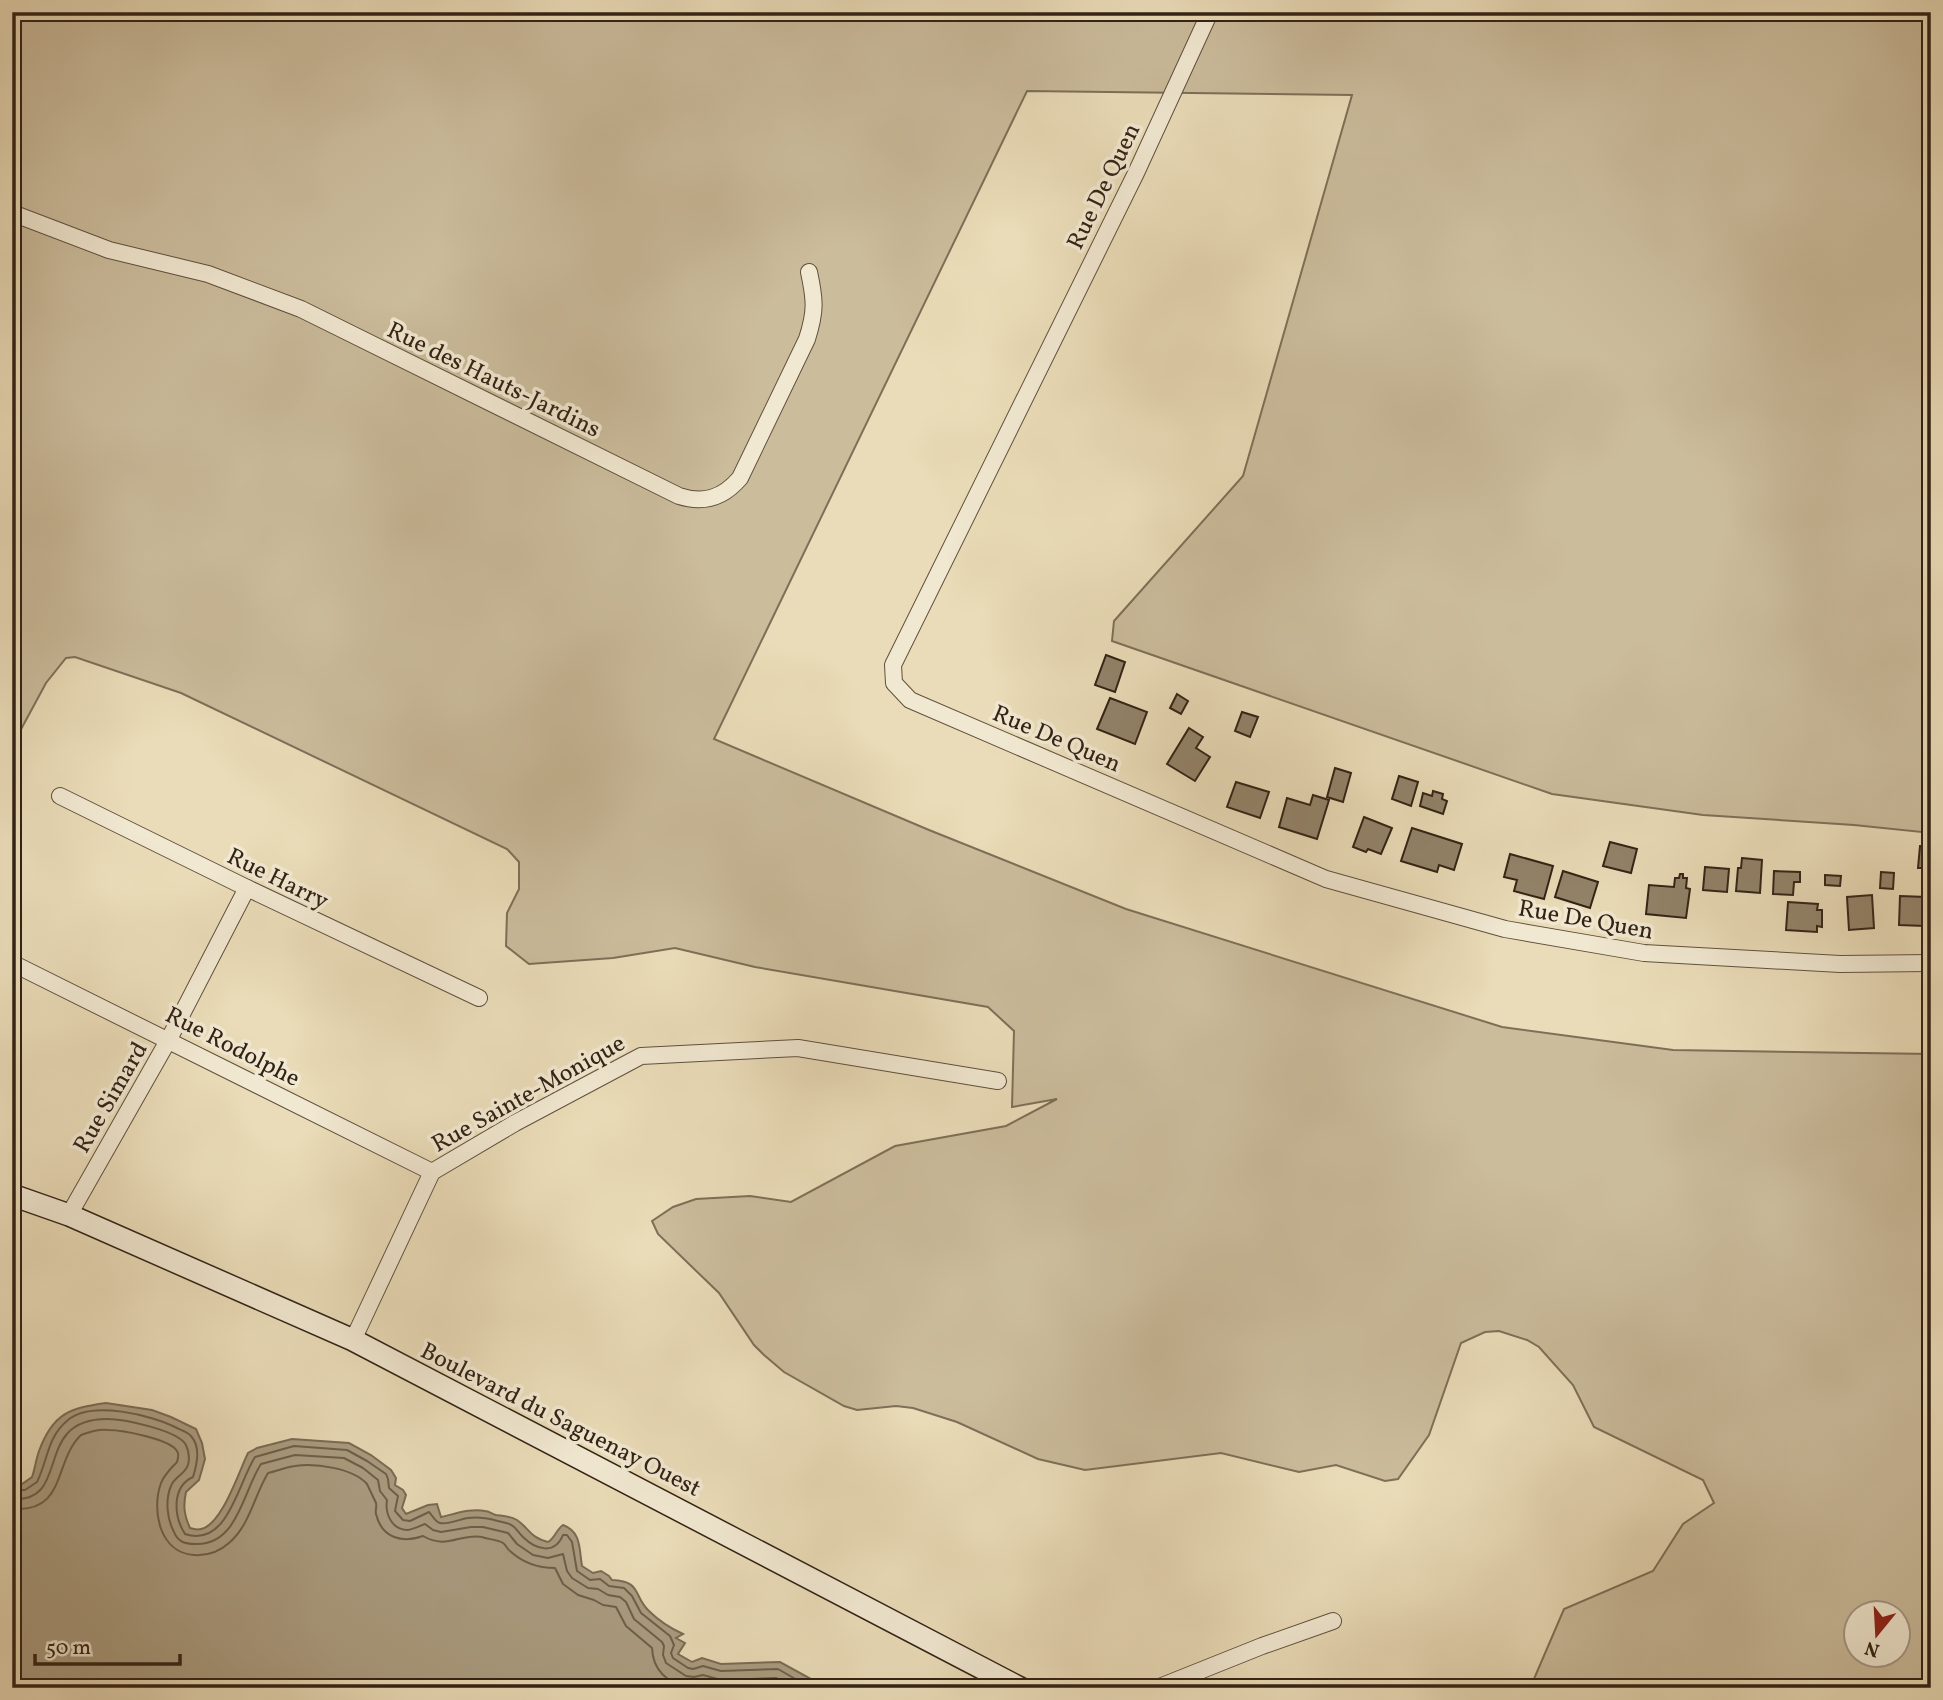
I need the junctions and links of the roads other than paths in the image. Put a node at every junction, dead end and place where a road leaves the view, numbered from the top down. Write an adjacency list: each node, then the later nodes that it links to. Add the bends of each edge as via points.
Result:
1 (1210, 12): 7 (street, Rue De Quen, via 1136,173 893,665 894,683 910,700 1326,879 1505,929 1644,953 1840,964)
2 (12, 213): 3 (street, Rue des Hauts-Jardins, via 109,250 208,274 301,309 692,500 719,496 740,478 807,339 814,318)
3 (809, 272)
4 (60, 796): 5 (street, Rue Harry)
5 (247, 888): 8 (street, Rue Harry); 9 (street, Rue Simard)
6 (12, 963): 9 (street, Rue Rodolphe)
7 (1931, 963)
8 (479, 998)
9 (169, 1039): 11 (street, Rue Rodolphe); 14 (street, Rue Simard)
10 (998, 1081): 11 (street, Rue Sainte-Monique, via 798,1048 641,1056)
11 (432, 1172): 15 (street, Rue Sainte-Monique)
12 (12, 1186): 14 (main road, Boulevard du Saguenay Ouest)
13 (12, 1195): 14 (main road, Boulevard du Saguenay Ouest)
14 (69, 1215): 15 (main road, Boulevard du Saguenay Ouest)
15 (353, 1340): 17 (main road, Boulevard du Saguenay Ouest)
16 (1333, 1620): 18 (street)
17 (1020, 1688)
18 (1157, 1688)

